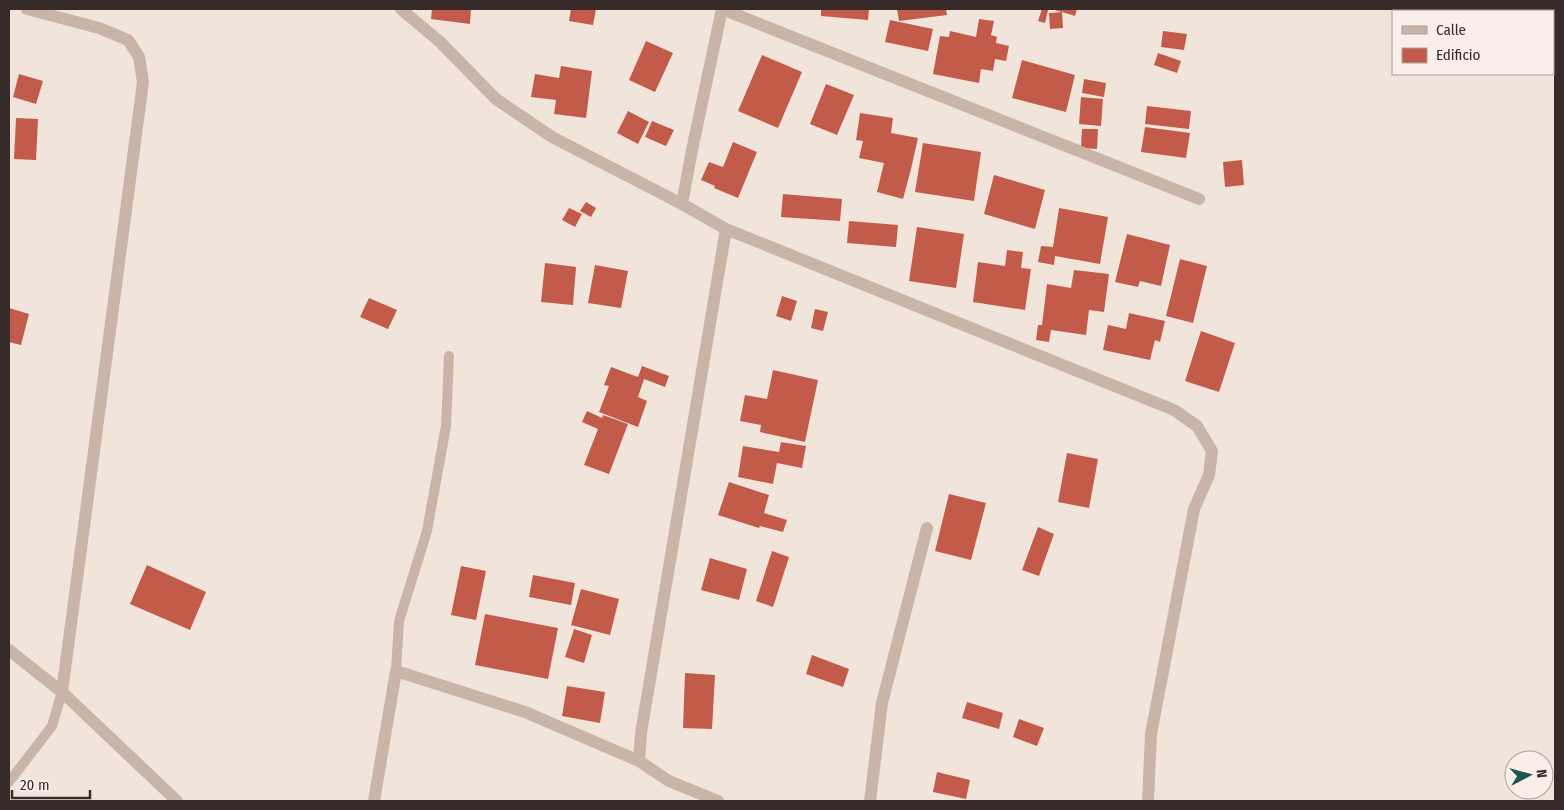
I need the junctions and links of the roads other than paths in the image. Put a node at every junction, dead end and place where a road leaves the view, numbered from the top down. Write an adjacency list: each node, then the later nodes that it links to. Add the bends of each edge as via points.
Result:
1 (27, 9): 11 (street, via 99,28 128,40 139,57 143,82)
2 (401, 9): 5 (street, via 440,42 496,99 552,137)
3 (722, 9): 4 (street); 5 (street)
4 (1199, 199)
5 (682, 204): 6 (street)
6 (726, 229): 12 (street, via 641,733); 18 (street, via 1174,410 1197,426 1212,450 1209,475 1194,509 1151,734)
7 (449, 356): 10 (lane, via 446,426 427,531 399,620)
8 (927, 528): 17 (street, via 882,703)
9 (9, 650): 11 (street)
10 (396, 671): 12 (street, via 526,712); 15 (street)
11 (62, 692): 13 (lane, via 52,726); 14 (street)
12 (639, 761): 16 (street, via 669,781)
13 (9, 782)
14 (177, 801)
15 (374, 801)
16 (718, 801)
17 (870, 801)
18 (1148, 801)

